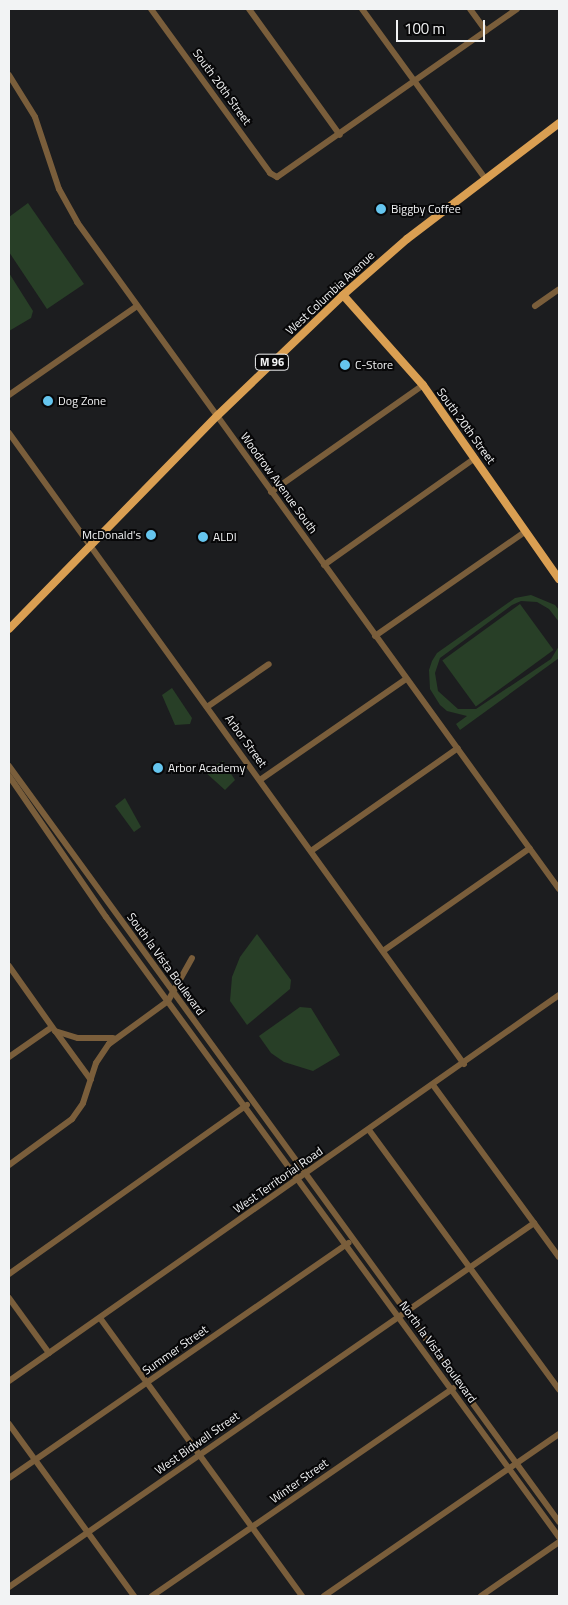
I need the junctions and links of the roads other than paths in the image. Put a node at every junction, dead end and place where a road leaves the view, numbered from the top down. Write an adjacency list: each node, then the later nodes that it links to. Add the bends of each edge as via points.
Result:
1 (151, 9): 10 (street, South 20th Street, via 270,173 277,177)
2 (249, 9): 10 (street)
3 (362, 9): 8 (street)
4 (470, 9): 6 (street)
5 (517, 9): 6 (street)
6 (486, 31): 8 (street)
7 (9, 75): 14 (street, Woodrow Avenue South, via 35,117 66,204)
8 (416, 81): 10 (street); 11 (street)
9 (559, 123): 11 (main road, West Columbia Avenue / M 96)
10 (340, 135)
11 (485, 178): 13 (main road, West Columbia Avenue / M 96, via 407,239)
12 (559, 289): 15 (street)
13 (343, 295): 16 (main road, South 20th Street); 18 (main road, West Columbia Avenue / M 96)
14 (137, 306): 17 (street); 18 (street, Woodrow Avenue South)
15 (536, 306)
16 (423, 385): 20 (main road, South 20th Street); 21 (street)
17 (9, 396)
18 (217, 416): 21 (street, Woodrow Avenue South); 23 (main road, West Columbia Avenue / M 96)
19 (9, 433): 23 (street, Arbor Street)
20 (475, 458): 22 (main road, South 20th Street); 24 (street)
21 (271, 492): 24 (street, Woodrow Avenue South)
22 (526, 531): 25 (main road, South 20th Street); 27 (street)
23 (89, 546): 26 (main road, West Columbia Avenue / M 96); 30 (street, Arbor Street)
24 (324, 565): 27 (street, Woodrow Avenue South)
25 (559, 579)
26 (9, 629)
27 (375, 636): 29 (street, Woodrow Avenue South)
28 (270, 664): 30 (street)
29 (406, 679): 31 (street, Woodrow Avenue South); 34 (street)
30 (206, 706): 34 (street, Arbor Street)
31 (458, 748): 35 (street, Woodrow Avenue South); 36 (street)
32 (9, 766): 41 (street, South la Vista Boulevard)
33 (9, 776): 43 (street, South la Vista Boulevard)
34 (260, 780): 36 (street, Arbor Street)
35 (530, 848): 37 (street, Woodrow Avenue South); 38 (street)
36 (311, 851): 38 (street, Arbor Street)
37 (559, 888)
38 (383, 951): 47 (street, Arbor Street)
39 (192, 958): 41 (street)
40 (9, 966): 44 (street)
41 (173, 995): 43 (street); 50 (street, South la Vista Boulevard)
42 (559, 995): 47 (street, West Territorial Road)
43 (168, 1001): 45 (street); 51 (street, South la Vista Boulevard)
44 (53, 1029): 45 (street, via 78,1038); 46 (street); 48 (street)
45 (113, 1038): 48 (street, via 96,1063)
46 (9, 1057)
47 (464, 1064): 49 (street, West Territorial Road)
48 (91, 1080): 53 (street, via 83,1103 72,1119)
49 (434, 1085): 52 (street, West Territorial Road); 56 (street)
50 (251, 1100): 51 (street); 54 (street, South la Vista Boulevard)
51 (245, 1106): 55 (street, South la Vista Boulevard); 61 (street)
52 (369, 1130): 54 (street, West Territorial Road); 60 (street)
53 (9, 1165)
54 (306, 1175): 55 (street, West Territorial Road); 57 (street, North la Vista Boulevard)
55 (298, 1180): 58 (street, North la Vista Boulevard); 65 (street, West Territorial Road)
56 (534, 1223): 59 (street); 60 (street)
57 (353, 1240): 58 (street, Summer Street); 63 (street, North la Vista Boulevard)
58 (346, 1245): 64 (street, North la Vista Boulevard); 68 (street, Summer Street)
59 (559, 1257)
60 (469, 1268): 63 (street); 71 (street)
61 (9, 1274)
62 (9, 1298): 66 (street)
63 (405, 1312): 64 (street, West Bidwell Street); 69 (street, North la Vista Boulevard)
64 (398, 1317): 70 (street, North la Vista Boulevard); 74 (street, West Bidwell Street)
65 (100, 1318): 66 (street, West Territorial Road); 68 (street)
66 (49, 1353): 67 (street, West Territorial Road)
67 (9, 1381)
68 (147, 1384): 74 (street); 75 (street, Summer Street)
69 (458, 1384): 70 (street, Winter Street); 76 (street, North la Vista Boulevard)
70 (451, 1389): 77 (street, North la Vista Boulevard); 80 (street, Winter Street)
71 (559, 1390)
72 (9, 1424): 75 (street)
73 (559, 1434): 76 (street)
74 (200, 1455): 80 (street); 81 (street, West Bidwell Street)
75 (35, 1461): 78 (street, Summer Street); 81 (street)
76 (517, 1463): 77 (street); 79 (street, North la Vista Boulevard)
77 (509, 1468): 82 (street, North la Vista Boulevard); 88 (street)
78 (9, 1478)
79 (559, 1522)
80 (251, 1527): 86 (street, Winter Street); 87 (street)
81 (87, 1532): 84 (street, West Bidwell Street); 85 (street)
82 (559, 1537)
83 (559, 1542): 89 (street)
84 (9, 1588)
85 (134, 1596)
86 (152, 1596)
87 (302, 1596)
88 (324, 1596)
89 (481, 1596)

